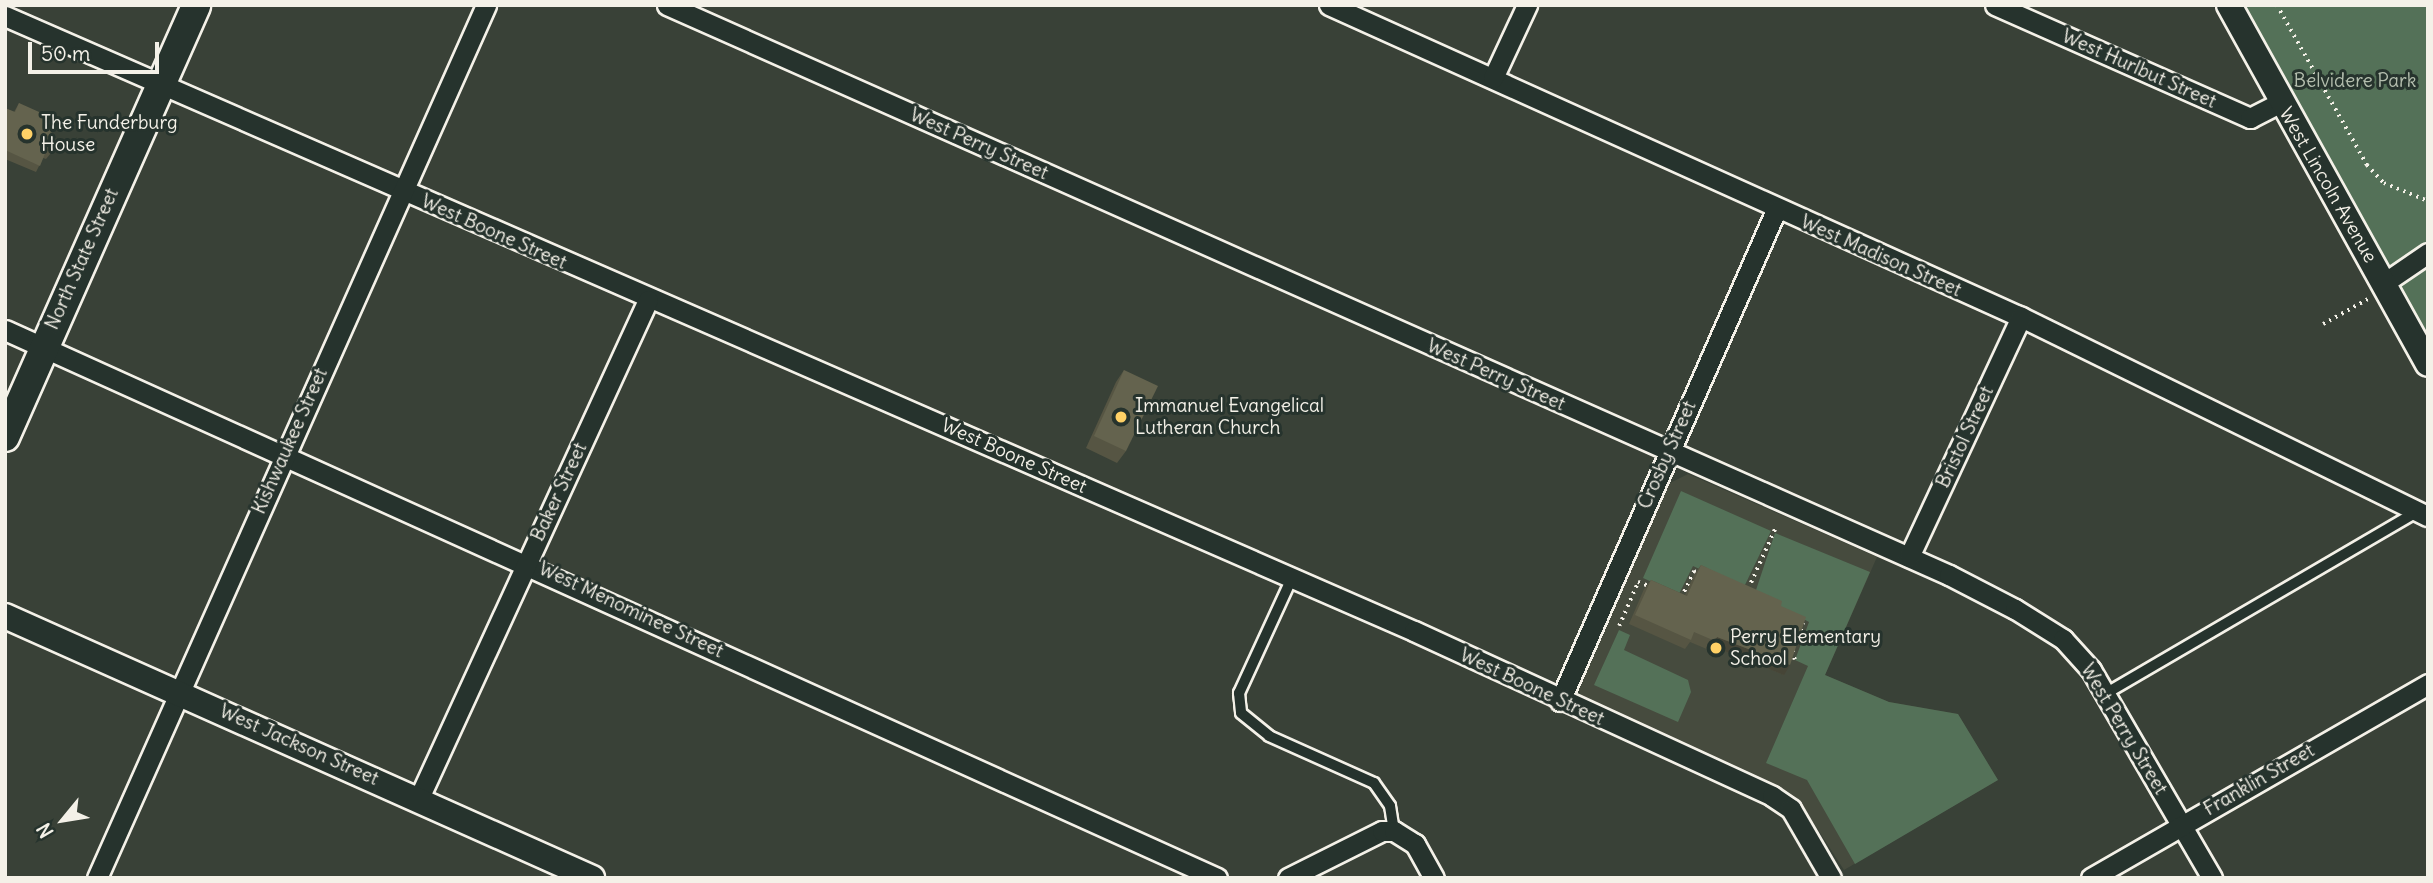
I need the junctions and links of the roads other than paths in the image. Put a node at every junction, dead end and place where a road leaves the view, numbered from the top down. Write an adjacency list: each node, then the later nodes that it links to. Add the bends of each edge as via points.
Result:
1 (196, 5): 10 (main road, North State Street)
2 (486, 5): 12 (street, Kishwaukee Street)
3 (667, 5): 22 (street, West Perry Street)
4 (1329, 5): 9 (street, West Madison Street)
5 (1527, 5): 9 (street)
6 (1996, 5): 11 (street, West Hurlbut Street, via 2250,118)
7 (2229, 5): 11 (street, West Lincoln Avenue)
8 (5, 16): 10 (street, West Boone Street)
9 (1493, 78): 13 (street, West Madison Street)
10 (159, 83): 12 (street, West Boone Street); 19 (main road, North State Street)
11 (2281, 102): 15 (street, West Lincoln Avenue)
12 (401, 192): 16 (street, West Boone Street); 23 (street, Kishwaukee Street)
13 (1776, 210): 17 (street, West Madison Street); 22 (street, Crosby Street)
14 (2428, 253): 15 (street)
15 (2386, 286): 20 (street, West Lincoln Avenue)
16 (648, 300): 26 (street, Baker Street); 27 (street, West Boone Street)
17 (2021, 317): 24 (street, West Madison Street); 25 (street, Bristol Street)
18 (5, 330): 19 (street, West Menominee Street)
19 (43, 348): 21 (main road, North State Street); 23 (street, West Menominee Street)
20 (2428, 364)
21 (5, 437)
22 (1669, 453): 25 (street, West Perry Street); 32 (street, Crosby Street)
23 (284, 454): 26 (street, West Menominee Street); 30 (street, Kishwaukee Street)
24 (2423, 514): 31 (lane)
25 (1909, 557): 31 (street, West Perry Street, via 2063,639)
26 (527, 562): 33 (street, Baker Street); 39 (street, West Menominee Street)
27 (1292, 578): 32 (street, West Boone Street); 35 (lane, via 1239,693 1241,713 1269,736 1374,783 1390,806)
28 (5, 616): 30 (street, West Jackson Street)
29 (2428, 684): 34 (street, Franklin Street)
30 (179, 691): 33 (street, West Jackson Street); 37 (street, Kishwaukee Street)
31 (2105, 694): 34 (street, West Perry Street)
32 (1560, 701): 36 (street, West Boone Street, via 1783,802 1797,817)
33 (419, 798): 38 (street, West Jackson Street)
34 (2182, 825): 42 (street, Franklin Street); 43 (street, West Perry Street)
35 (1394, 831): 40 (street, via 1382,831); 41 (street, via 1415,844)
36 (1829, 877)
37 (97, 878)
38 (592, 878)
39 (1217, 878)
40 (1288, 878)
41 (1434, 878)
42 (2091, 878)
43 (2212, 878)

